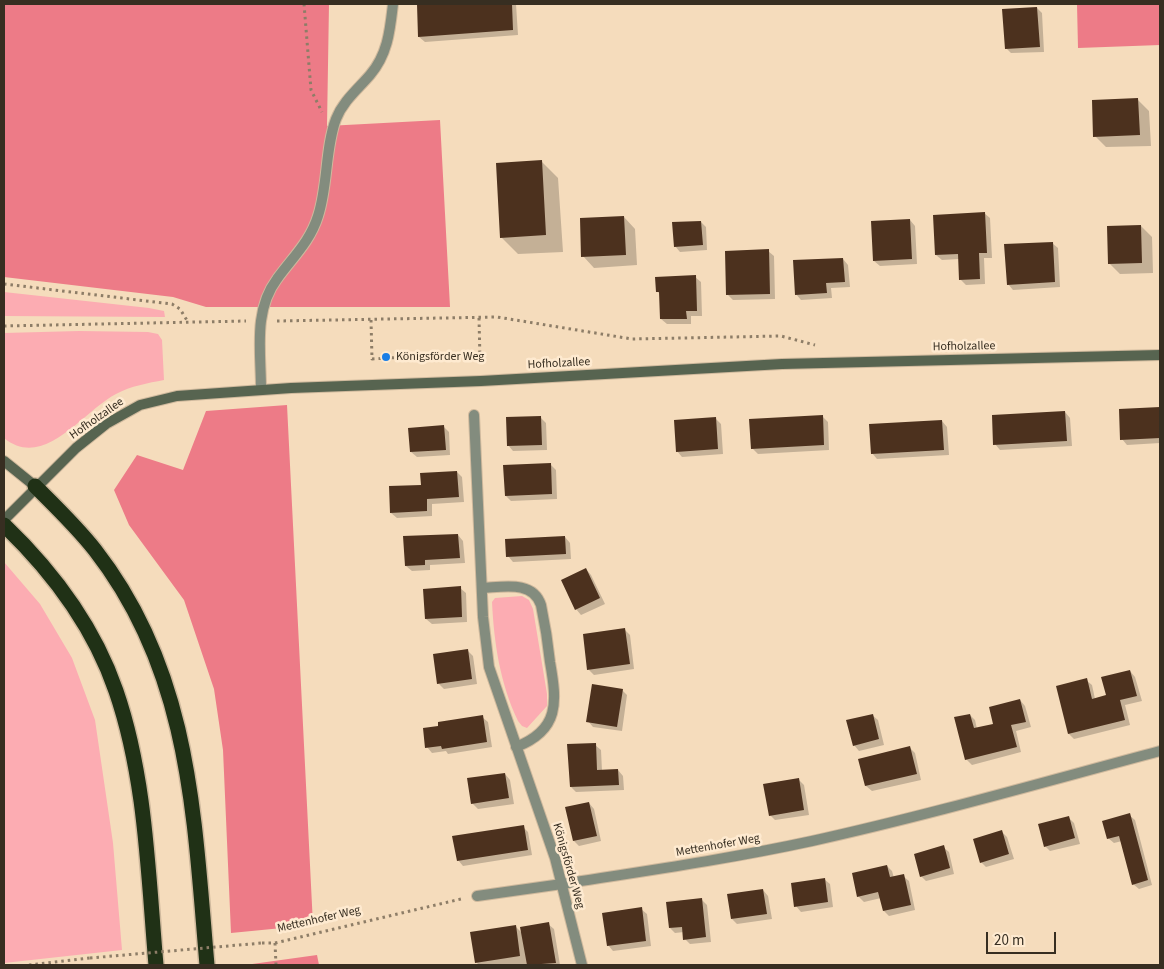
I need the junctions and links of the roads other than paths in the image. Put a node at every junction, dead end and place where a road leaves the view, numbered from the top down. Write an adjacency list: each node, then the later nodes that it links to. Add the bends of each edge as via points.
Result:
1 (393, 4): 3 (street, via 391,27 381,60 346,101 336,120 324,192 314,227 267,296 260,321)
2 (1160, 355): 3 (street, Hofholzallee, via 782,364 481,381)
3 (261, 389): 6 (street, Hofholzallee, via 184,395 140,405 122,413 91,435)
4 (474, 415): 9 (street, Königsförder Weg)
5 (4, 461): 6 (street)
6 (35, 486): 7 (street, Hofholzallee); 15 (highway, via 81,534 122,590 149,641 173,707 185,758 195,830)
7 (4, 520)
8 (4, 525): 14 (highway, via 53,578 80,615 116,690 136,777)
9 (482, 588): 10 (street, Königsförder Weg, via 489,667); 10 (street, via 524,587 536,594 541,605 556,703 548,724 539,735)
10 (516, 747): 12 (street, Königsförder Weg)
11 (1160, 751): 12 (street, Mettenhofer Weg, via 811,841)
12 (562, 884): 13 (street, Mettenhofer Weg); 16 (street, Königsförder Weg)
13 (477, 896)
14 (156, 965)
15 (207, 965)
16 (582, 965)

